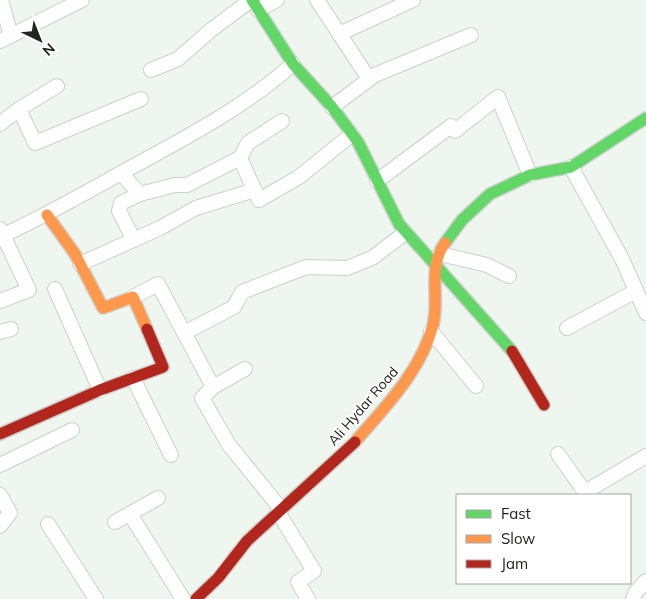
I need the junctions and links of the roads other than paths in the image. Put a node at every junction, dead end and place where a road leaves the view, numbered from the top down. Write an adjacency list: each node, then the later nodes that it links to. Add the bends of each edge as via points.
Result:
1 (1, 0): 9 (street)
2 (277, 0): 6 (street)
3 (317, 0): 7 (street)
4 (413, 0): 7 (street)
5 (78, 1): 9 (street)
6 (254, 3): 10 (street); 11 (street, via 224,20 178,59)
7 (339, 34): 12 (street)
8 (471, 35): 12 (street)
9 (6, 39)
10 (293, 64): 15 (street); 23 (street, via 268,86 203,130)
11 (151, 70)
12 (369, 79): 15 (street)
13 (57, 86): 16 (street)
14 (141, 99): 16 (street, via 35,143)
15 (332, 107): 20 (street)
16 (19, 109): 19 (street)
17 (646, 118): 22 (street)
18 (282, 121): 21 (street, via 248,143)
19 (0, 124)
20 (351, 135): 25 (street, via 358,142); 26 (street, via 299,177 259,200)
21 (240, 158): 26 (street); 27 (street, via 188,185)
22 (571, 167): 24 (street); 36 (street)
23 (121, 173): 27 (street); 28 (street)
24 (530, 175): 25 (street, via 498,98 455,131 451,126); 32 (street, via 490,194 462,220 442,247)
25 (376, 182): 30 (street)
26 (255, 190): 31 (street, via 196,208)
27 (140, 194): 31 (street, via 119,207)
28 (47, 215): 29 (street); 33 (street)
29 (2, 232): 38 (street, via 29,290)
30 (405, 233): 32 (street); 42 (street, via 372,258 347,268 306,267 242,292 234,307)
31 (134, 240): 33 (street)
32 (437, 260): 34 (street, via 487,265); 41 (street, Ali Hydar Road); 48 (street, via 511,350)
33 (80, 264): 37 (street, via 102,308)
34 (509, 276)
35 (55, 289): 47 (street)
36 (636, 291): 39 (street); 40 (street)
37 (133, 297): 42 (street, via 158,284); 44 (street, via 163,367)
38 (0, 301)
39 (646, 313)
40 (567, 328)
41 (431, 331): 45 (street); 58 (street, Ali Hydar Road, via 417,364 395,395 352,445)
42 (184, 333): 46 (street)
43 (245, 370): 46 (street)
44 (132, 378): 47 (street); 52 (street)
45 (476, 386)
46 (213, 387): 58 (street, via 202,398 229,446)
47 (100, 390): 50 (street)
48 (544, 405)
49 (72, 430): 54 (street)
50 (0, 434)
51 (558, 454): 55 (street)
52 (171, 455)
53 (646, 456): 55 (street)
54 (0, 465)
55 (586, 494)
56 (0, 495): 62 (street, via 10,513)
57 (158, 498): 59 (street)
58 (280, 511): 64 (street, Ali Hydar Road, via 247,541); 67 (street, via 314,570 298,582)
59 (130, 514): 60 (street); 66 (street)
60 (114, 522)
61 (48, 524): 65 (street)
62 (0, 526)
63 (646, 581): 68 (street)
64 (204, 596)
65 (96, 599)
66 (183, 599)
67 (308, 599)
68 (633, 599)

